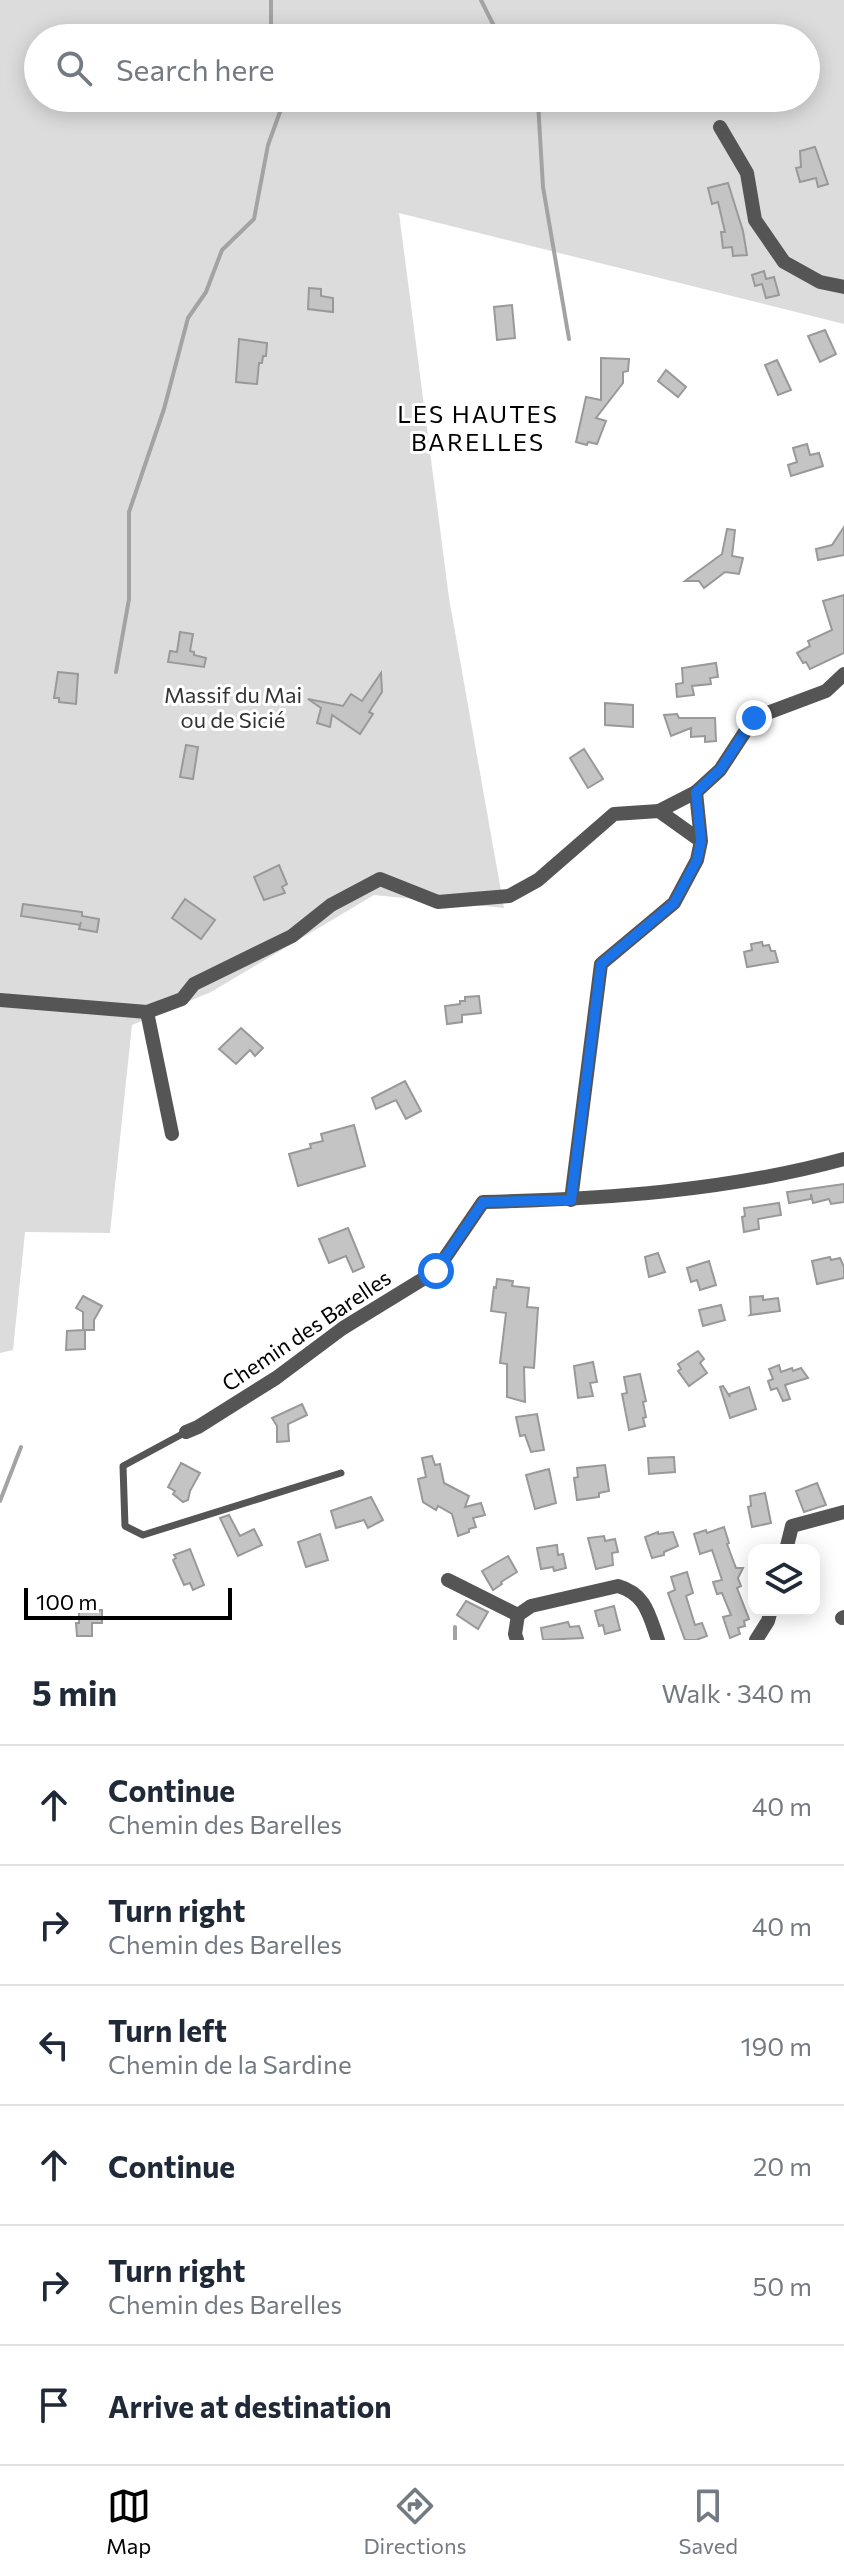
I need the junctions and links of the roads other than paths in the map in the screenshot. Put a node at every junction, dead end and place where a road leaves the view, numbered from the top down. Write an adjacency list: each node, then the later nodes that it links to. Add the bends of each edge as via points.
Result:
1 (720, 127): 2 (street, via 747,173 755,220 784,262 820,282)
2 (844, 287)
3 (844, 674): 4 (street, via 826,691 754,718 720,770)
4 (696, 792): 5 (street); 6 (street)
5 (659, 811): 6 (street); 8 (street, via 614,814 538,880 509,896 438,902 380,879 331,905 292,936 194,984 182,999)
6 (701, 841): 11 (street, via 674,903 601,964)
7 (0, 1000): 8 (street)
8 (147, 1012): 9 (street)
9 (172, 1134)
10 (844, 1159): 11 (street, Chemin des Barelles, via 782,1174)
11 (571, 1200): 12 (street, Chemin des Barelles, via 483,1202 436,1271)
12 (186, 1432): 13 (lane, via 123,1466 125,1526 143,1535)
13 (341, 1473)
14 (844, 1512): 15 (street, via 792,1526)
15 (788, 1544)
16 (448, 1580): 17 (street)
17 (518, 1615): 19 (street); 20 (street, via 531,1606 618,1586 645,1604)
18 (769, 1616): 21 (street)
19 (517, 1640)
20 (658, 1640)
21 (756, 1640)

